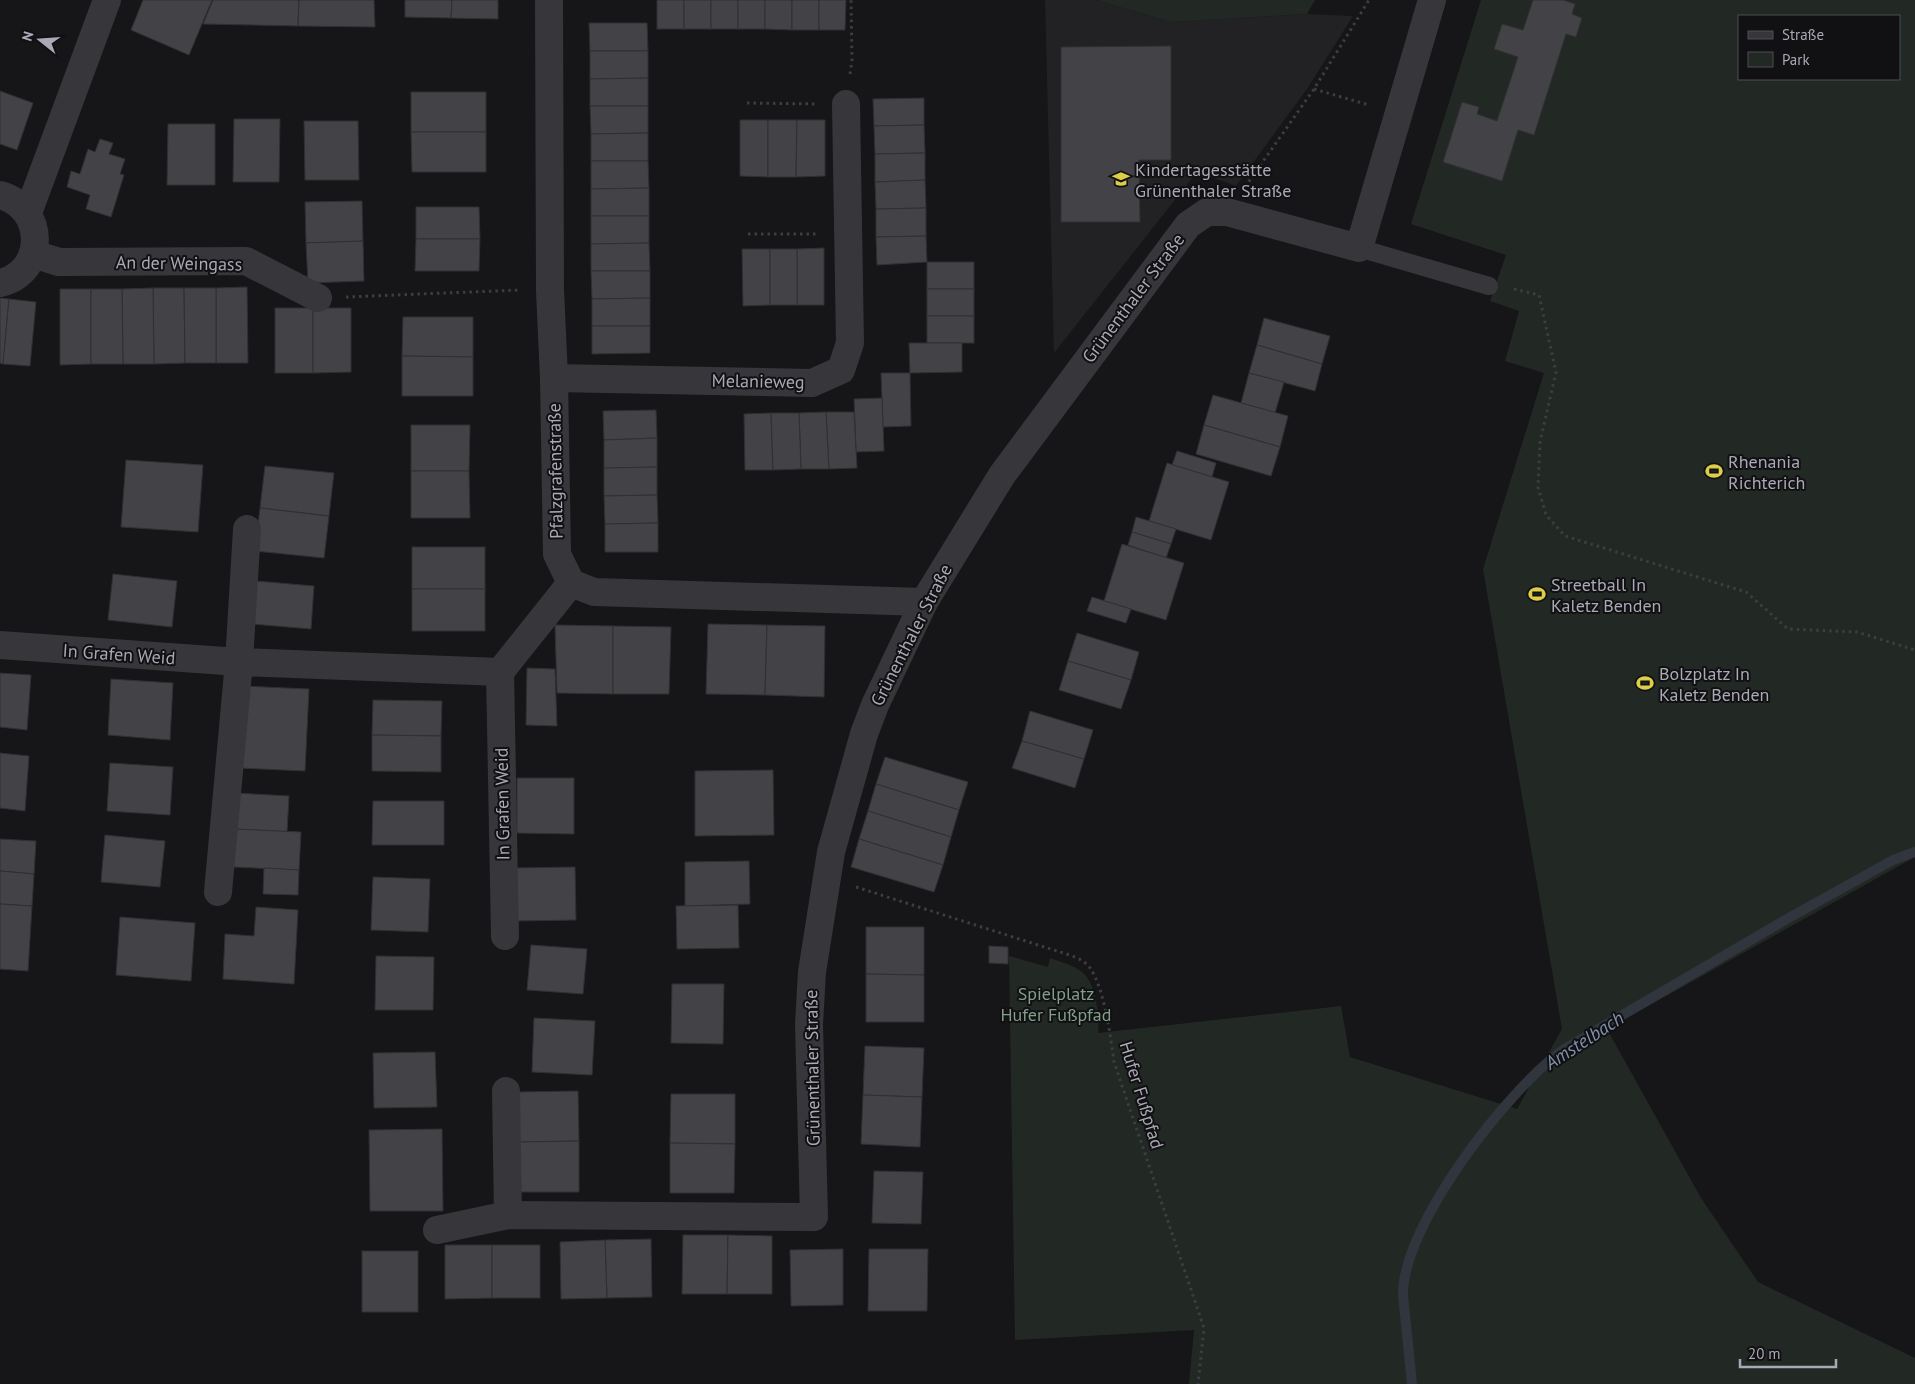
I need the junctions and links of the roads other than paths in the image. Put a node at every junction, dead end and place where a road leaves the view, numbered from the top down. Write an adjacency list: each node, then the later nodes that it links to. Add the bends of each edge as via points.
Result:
1 (107, 0): 6 (street)
2 (549, 0): 12 (street, Pfalzgrafenstraße, via 550,290)
3 (1432, 0): 7 (street)
4 (846, 104): 12 (street, Melanieweg, via 850,343 841,370 812,383)
5 (0, 195): 6 (street, via 17,202)
6 (28, 213): 8 (street, via 36,238)
7 (1359, 248): 10 (lane); 15 (street, Grünenthaler Straße, via 1227,212 1207,212 1188,225 1002,475)
8 (33, 254): 9 (street, via 20,273); 11 (street, An der Weingass, via 59,262 246,262)
9 (0, 282)
10 (1489, 286)
11 (318, 298)
12 (554, 378): 14 (street, Pfalzgrafenstraße, via 557,554)
13 (247, 529): 17 (street)
14 (571, 583): 15 (street, via 594,592); 18 (street)
15 (924, 602): 22 (street, Grünenthaler Straße, via 864,734 826,878 808,1024 814,1217)
16 (0, 645): 17 (street, In Grafen Weid)
17 (239, 662): 18 (street, In Grafen Weid); 19 (street)
18 (500, 672): 20 (street, In Grafen Weid)
19 (218, 892)
20 (505, 936)
21 (506, 1092): 22 (street)
22 (508, 1215): 23 (street, Grünenthaler Straße)
23 (437, 1230)

